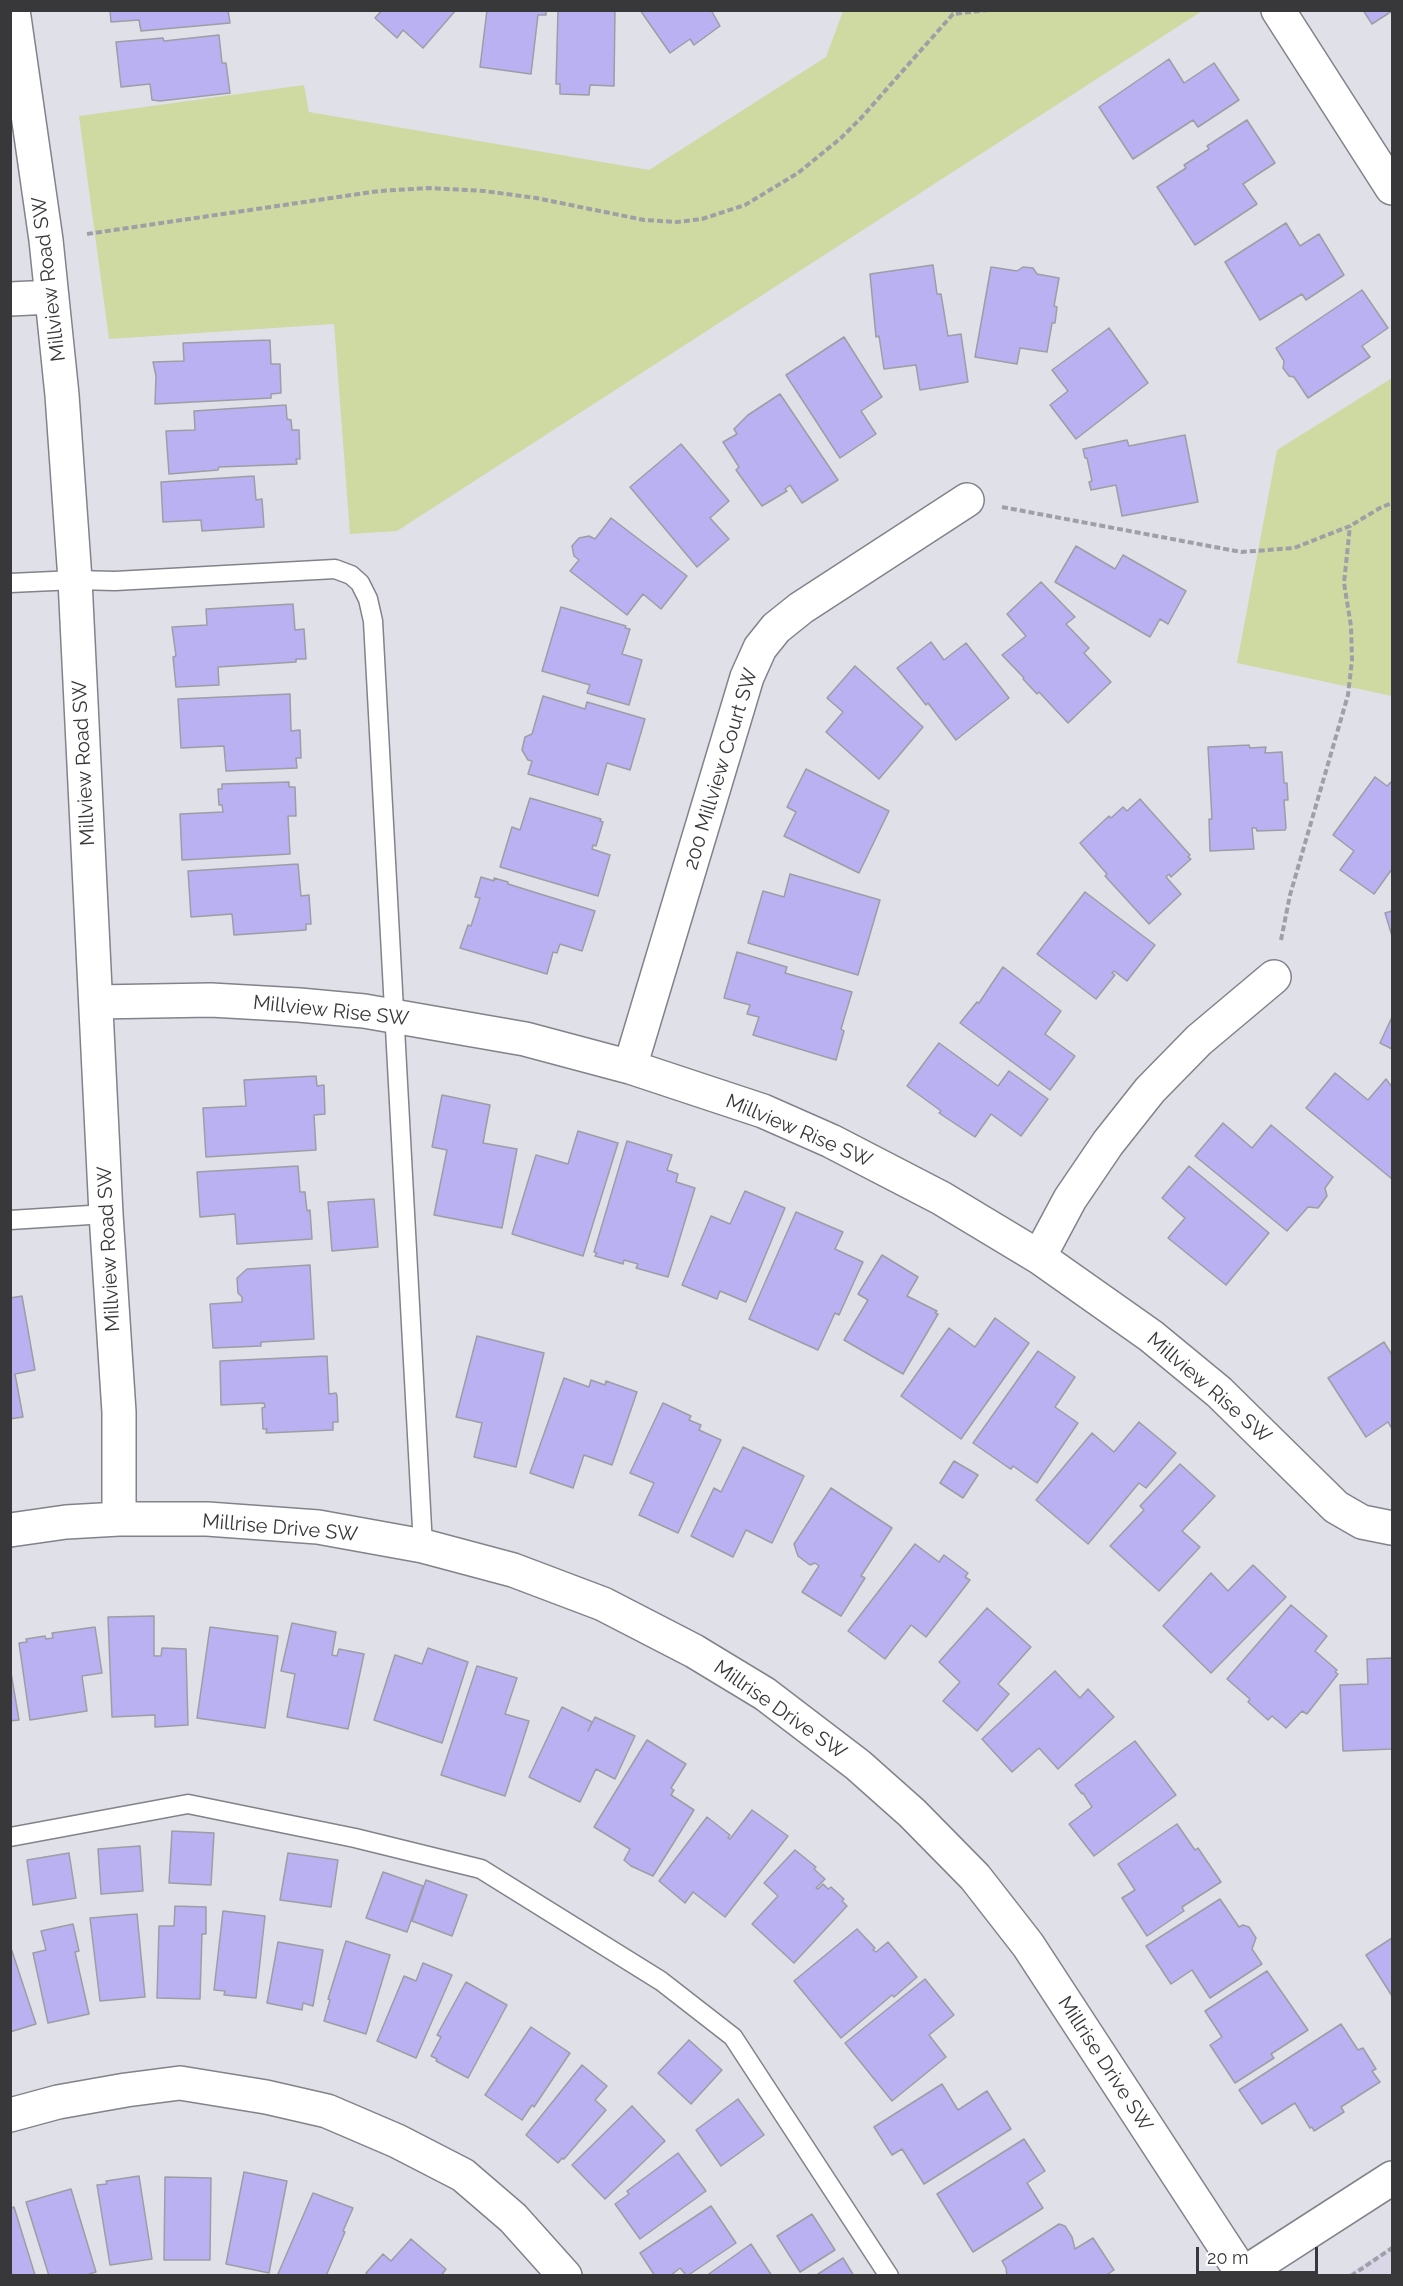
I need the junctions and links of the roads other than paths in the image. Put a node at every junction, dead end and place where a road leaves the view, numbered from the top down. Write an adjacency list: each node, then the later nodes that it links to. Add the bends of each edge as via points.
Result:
1 (13, 10): 4 (street, Millview Road SW)
2 (1278, 10): 3 (street)
3 (1392, 188)
4 (52, 297): 5 (street); 7 (street, Millview Road SW)
5 (10, 299)
6 (968, 500): 12 (street, 200 Millview Court SW, via 801,608 776,628 760,648 747,677)
7 (75, 580): 8 (lane); 10 (street, Millview Road SW); 11 (lane, via 335,569 360,582 373,621)
8 (10, 583)
9 (1274, 976): 15 (street, via 1199,1040 1150,1090 1070,1199)
10 (96, 1002): 11 (street, Millview Rise SW, via 246,1002); 13 (street, Millview Road SW)
11 (394, 1016): 12 (street, Millview Rise SW, via 525,1039); 19 (lane)
12 (630, 1067): 15 (street, Millview Rise SW, via 764,1111 831,1141 941,1198)
13 (106, 1214): 14 (lane); 16 (street, Millview Road SW, via 119,1412)
14 (10, 1220)
15 (1039, 1257): 17 (street, Millview Rise SW, via 1151,1336 1219,1392 1336,1507 1362,1522)
16 (119, 1519): 18 (street, Millrise Drive SW); 19 (street, Millrise Drive SW, via 207,1519 318,1527)
17 (1392, 1528)
18 (10, 1530)
19 (423, 1546): 23 (street, Millrise Drive SW, via 513,1570 603,1604 694,1651 765,1694 858,1765 975,1877 1028,1946)
20 (10, 1837): 25 (lane, via 188,1804 481,1869 661,1981 733,2037)
21 (10, 2115): 24 (street, via 58,2102 180,2083 327,2110 463,2175 513,2218)
22 (1392, 2178): 23 (street)
23 (1244, 2275)
24 (565, 2276)
25 (889, 2276)

